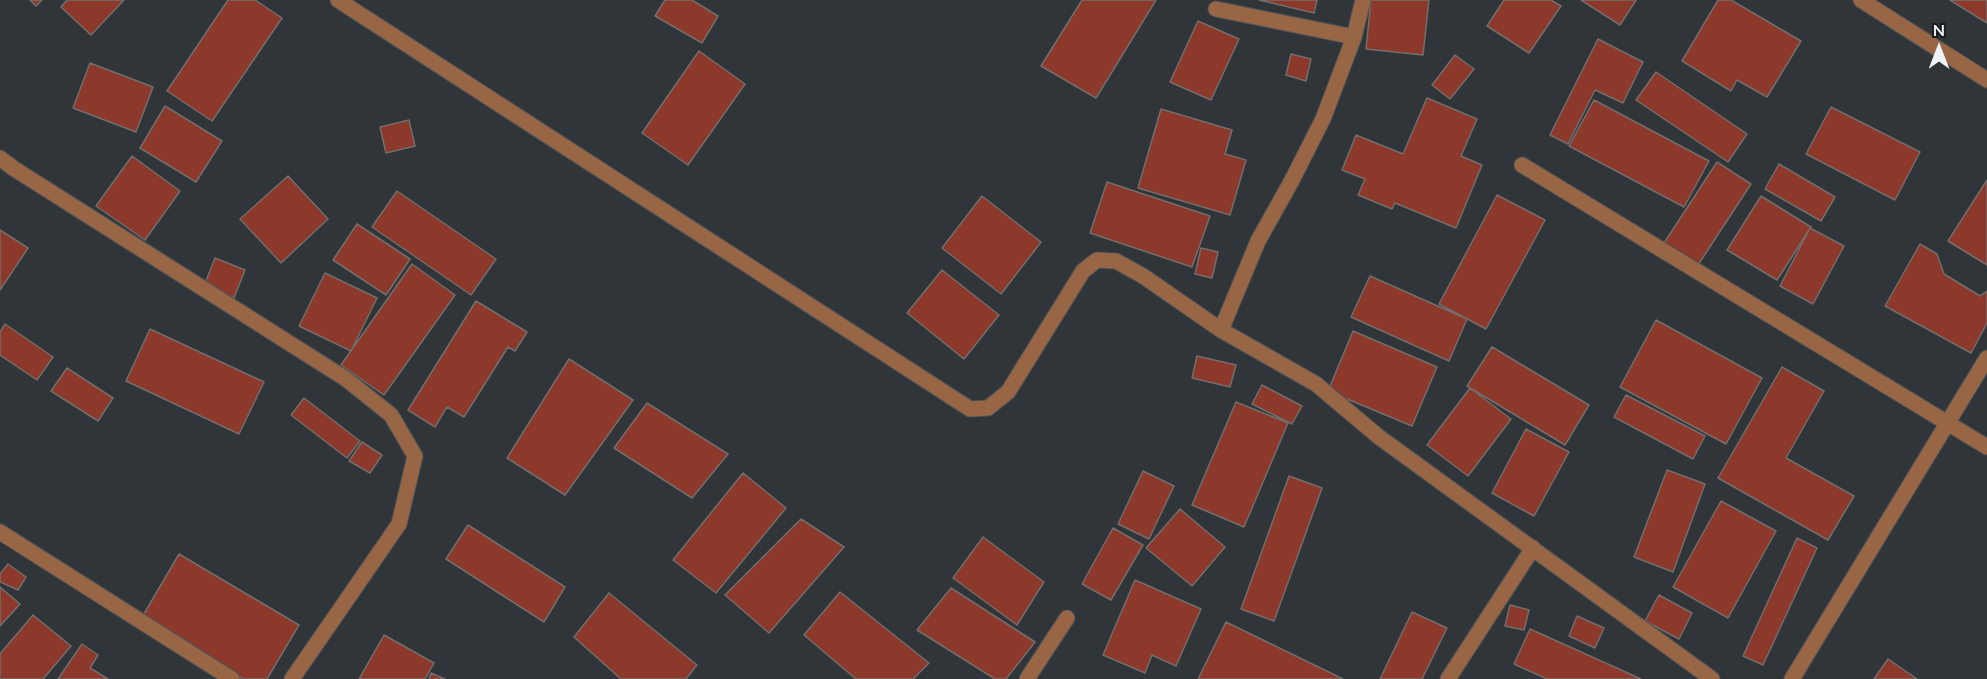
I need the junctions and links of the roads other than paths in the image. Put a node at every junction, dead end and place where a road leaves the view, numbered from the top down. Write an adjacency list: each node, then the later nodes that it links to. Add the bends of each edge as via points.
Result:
1 (338, 0): 9 (street, via 970,409 988,408 1008,392 1083,271 1098,260 1116,261 1143,276)
2 (1363, 0): 5 (street)
3 (1861, 0): 6 (street)
4 (1216, 9): 5 (street)
5 (1354, 36): 9 (street, via 1323,119 1258,241)
6 (1987, 80)
7 (0, 158): 17 (street, via 346,379 392,415 415,456 399,525)
8 (1522, 165): 11 (street)
9 (1221, 330): 14 (street, via 1316,384 1379,437)
10 (1987, 358): 11 (street)
11 (1948, 422): 12 (street); 21 (street)
12 (1987, 447)
13 (0, 532): 16 (street)
14 (1533, 548): 19 (street); 20 (street)
15 (1067, 618): 18 (street)
16 (232, 679)
17 (292, 679)
18 (1028, 679)
19 (1448, 679)
20 (1712, 679)
21 (1792, 679)

